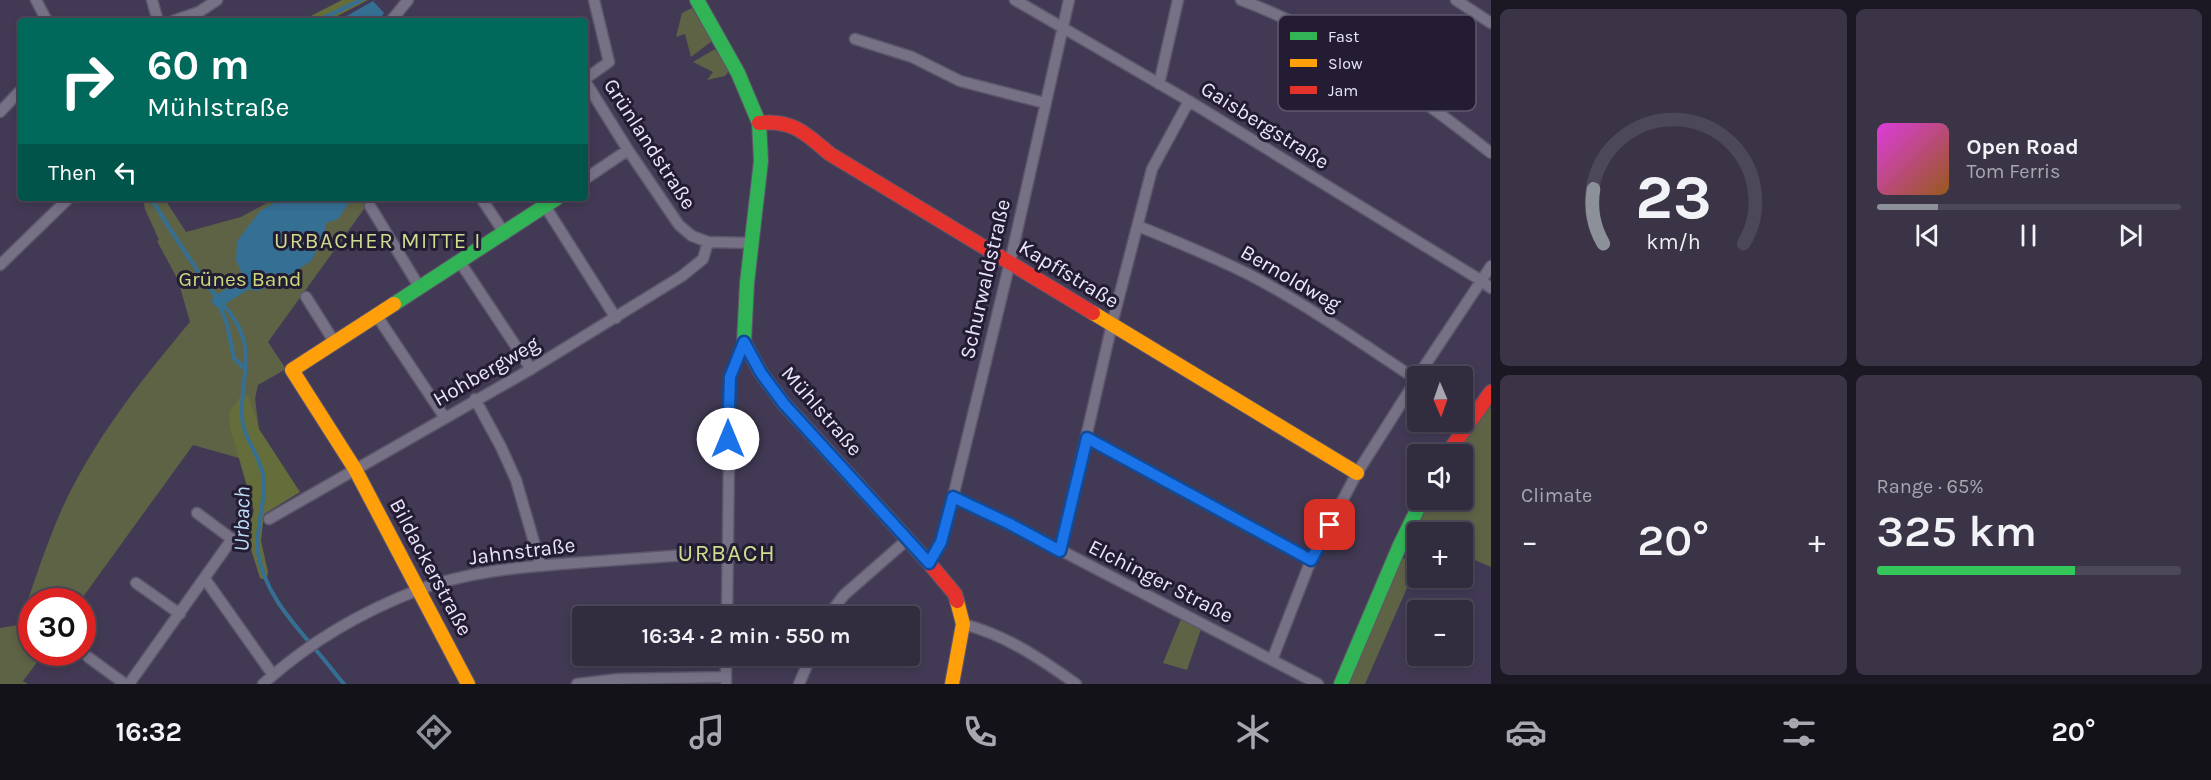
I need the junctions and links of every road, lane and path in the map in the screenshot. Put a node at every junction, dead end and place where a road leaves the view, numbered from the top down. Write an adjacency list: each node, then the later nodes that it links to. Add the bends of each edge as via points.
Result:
1 (36, 0): 13 (street)
2 (152, 0): 14 (street)
3 (217, 0): 15 (street)
4 (408, 0): 16 (street)
5 (594, 0): 20 (street, Grünlandstraße, via 609,62)
6 (697, 0): 28 (street, via 738,73)
7 (1015, 0): 18 (street, Gaisbergstraße)
8 (1069, 0): 18 (street, Schurwaldstraße)
9 (1178, 0): 21 (street)
10 (1241, 0): 12 (street)
11 (1456, 0): 17 (street)
12 (1278, 16)
13 (45, 18)
14 (158, 18)
15 (181, 18)
16 (393, 18)
17 (1491, 23)
18 (1062, 28): 21 (street, Gaisbergstraße); 25 (street, Schurwaldstraße)
19 (855, 39): 25 (street, via 912,57 960,81)
20 (588, 78)
21 (1159, 84): 24 (street, Gaisbergstraße)
22 (588, 85): 29 (street, Grünlandstraße)
23 (18, 93): 27 (street)
24 (1189, 101): 37 (street, via 1152,169); 45 (street, Gaisbergstraße)
25 (1045, 103): 43 (street, Schurwaldstraße)
26 (1434, 111): 30 (street)
27 (0, 112)
28 (759, 123): 40 (street, via 761,161); 43 (street, Kapffstraße, via 775,120 796,128 830,154)
29 (628, 150): 31 (street); 39 (street, Grünlandstraße, via 679,225)
30 (1491, 153)
31 (588, 177)
32 (66, 201): 41 (street)
33 (483, 201): 38 (street)
34 (552, 201): 36 (street)
35 (370, 206): 46 (street)
36 (545, 206): 38 (street); 49 (street)
37 (1138, 226): 50 (street); 55 (street, Bernoldweg, via 1250,275)
38 (505, 234): 42 (street)
39 (708, 242): 40 (street, Grünlandstraße); 49 (street, Hohbergweg, via 703,259 692,270)
40 (751, 243): 51 (street)
41 (1, 260)
42 (460, 262): 46 (street); 54 (street)
43 (1010, 262): 50 (street, Kapffstraße); 64 (street, Schurwaldstraße)
44 (1491, 266): 45 (street)
45 (1487, 284): 53 (street)
46 (420, 288): 48 (street)
47 (306, 297): 52 (street)
48 (377, 316): 52 (street); 59 (street)
49 (616, 318): 54 (street, Hohbergweg)
50 (1112, 324): 60 (street); 63 (street, Kapffstraße)
51 (744, 342): 68 (street, Mühlstraße, via 784,404); 70 (street, via 730,377)
52 (335, 343): 62 (street, Bildackerstraße, via 292,370)
53 (1425, 366)
54 (531, 369): 58 (street, Hohbergweg)
55 (1407, 371)
56 (1491, 392): 61 (street)
57 (1407, 393): 63 (street)
58 (475, 399): 59 (street, Hohbergweg); 73 (street, via 516,480)
59 (445, 418): 62 (street, Hohbergweg)
60 (1087, 438): 69 (street); 71 (street)
61 (1454, 444)
62 (356, 469): 67 (street, Hohbergweg); 76 (street, Bildackerstraße)
63 (1357, 473): 71 (street)
64 (953, 497): 69 (street, Elchinger Straße); 72 (street, Schurwaldstraße, via 941,542)
65 (1417, 510): 94 (street)
66 (197, 513): 74 (street, via 232,539)
67 (269, 519)
68 (908, 539): 72 (street, Mühlstraße); 78 (street)
69 (1060, 551): 81 (street, Elchinger Straße)
70 (729, 552): 73 (street, Jahnstraße); 77 (street)
71 (1311, 560): 81 (street)
72 (929, 563): 80 (street, Mühlstraße, via 955,594)
73 (541, 566): 76 (street, Jahnstraße, via 458,579)
74 (205, 579): 79 (street); 84 (street)
75 (136, 583): 79 (street)
76 (419, 590): 84 (street, Jahnstraße, via 316,641); 88 (street, Bildackerstraße)
77 (727, 606)
78 (836, 606)
79 (180, 614): 86 (street)
80 (963, 624): 91 (street, Mühlstraße); 92 (street, via 1014,643)
81 (1272, 660): 93 (street, Elchinger Straße)
82 (96, 663): 86 (street)
83 (807, 666): 90 (street)
84 (273, 675): 87 (street, Jahnstraße)
85 (726, 681): 89 (street, via 618,679)
86 (127, 684)
87 (263, 684)
88 (468, 684)
89 (577, 684)
90 (799, 684)
91 (952, 684)
92 (1076, 684)
93 (1318, 684)
94 (1341, 684)

